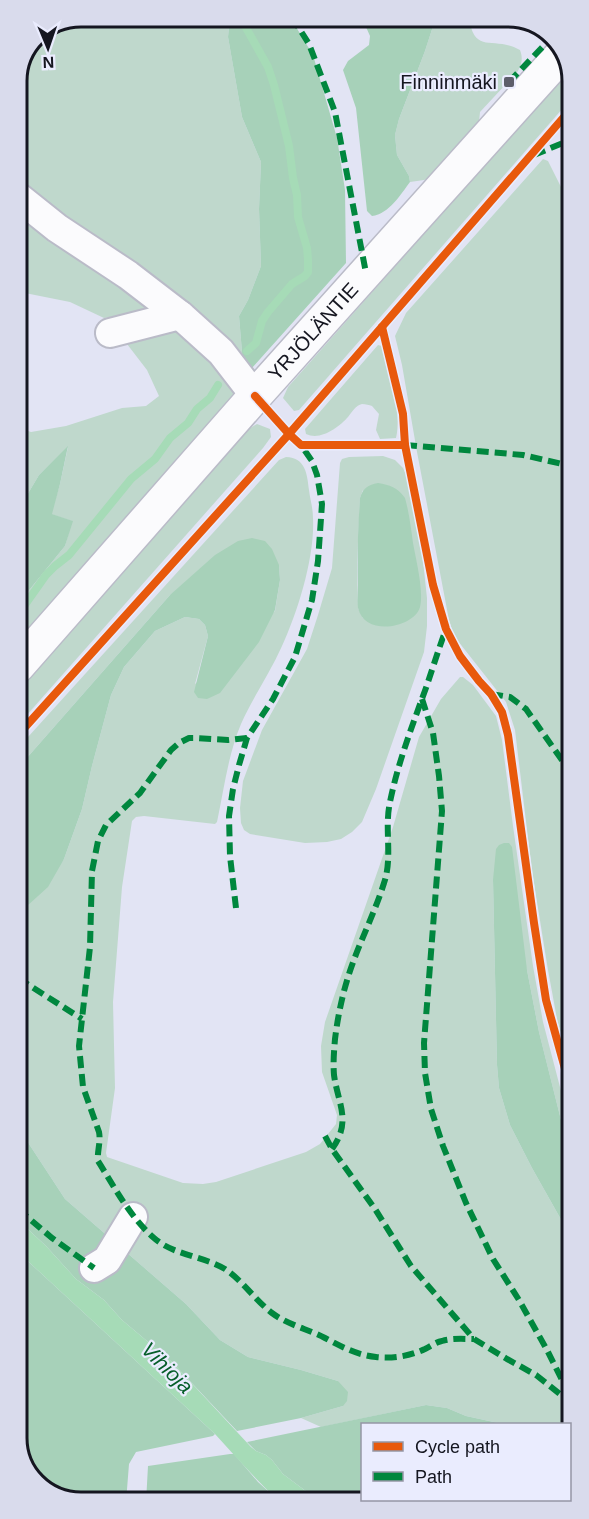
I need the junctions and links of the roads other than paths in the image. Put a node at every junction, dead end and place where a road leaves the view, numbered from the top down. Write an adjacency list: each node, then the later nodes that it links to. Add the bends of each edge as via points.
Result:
1 (558, 59): 5 (main road, YRJÖLÄNTIE)
2 (27, 204): 3 (lane)
3 (180, 315): 4 (lane); 5 (lane, via 221,352)
4 (110, 333)
5 (255, 396): 6 (main road, YRJÖLÄNTIE)
6 (27, 656)
7 (133, 1217): 8 (lane, via 107,1260)
8 (94, 1268)

